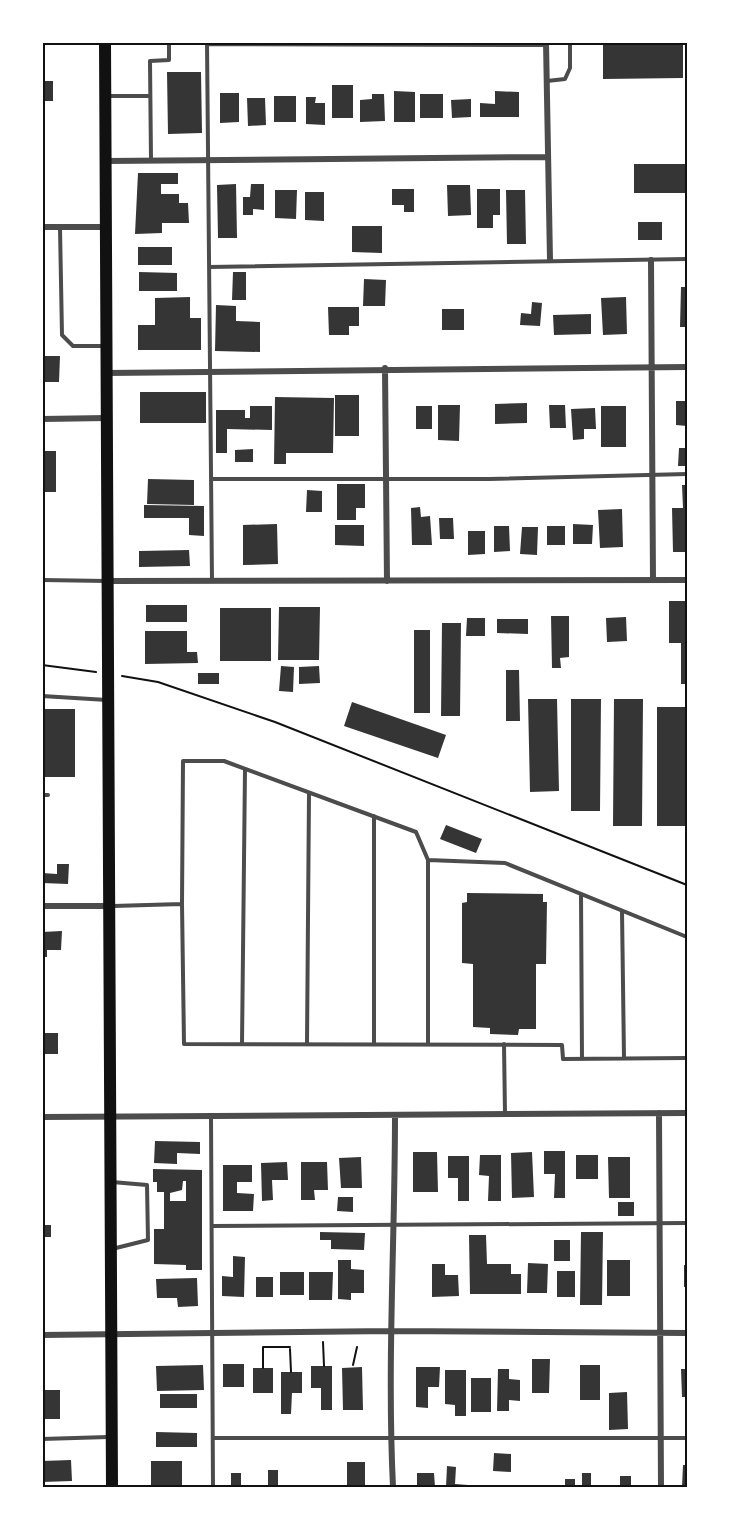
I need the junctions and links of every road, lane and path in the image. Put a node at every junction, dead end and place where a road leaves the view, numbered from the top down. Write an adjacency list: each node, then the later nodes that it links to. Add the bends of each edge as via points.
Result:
1 (105, 42): 7 (main road)
2 (169, 42): 8 (lane, via 170,60 150,61)
3 (570, 42): 6 (lane, via 570,68 565,79)
4 (207, 43): 5 (lane); 11 (lane)
5 (546, 43): 6 (street)
6 (546, 81): 9 (street)
7 (105, 96): 8 (lane); 12 (main road)
8 (150, 96): 10 (lane)
9 (547, 157): 11 (street); 17 (street)
10 (151, 160): 11 (street); 12 (street)
11 (208, 160): 19 (lane)
12 (105, 161): 13 (main road)
13 (105, 226): 15 (street); 20 (main road)
14 (42, 227): 15 (street)
15 (60, 227): 20 (lane, via 62,336 73,346)
16 (687, 259): 18 (lane)
17 (550, 260): 18 (lane); 19 (lane)
18 (651, 260): 21 (street)
19 (209, 267): 24 (lane)
20 (106, 346): 25 (main road)
21 (651, 367): 22 (street); 23 (street); 29 (street)
22 (687, 367)
23 (385, 368): 24 (street); 30 (street)
24 (210, 372): 25 (street); 31 (lane)
25 (106, 374): 26 (main road)
26 (106, 418): 27 (street); 36 (main road)
27 (42, 419)
28 (687, 474): 29 (lane)
29 (652, 475): 30 (lane); 34 (street)
30 (386, 478): 31 (lane); 33 (street)
31 (211, 479): 37 (lane)
32 (42, 580): 36 (lane)
33 (387, 580): 34 (street); 37 (street)
34 (653, 580): 35 (street)
35 (687, 580)
36 (107, 581): 37 (street); 42 (main road)
37 (212, 581)
38 (42, 665): 39 (path)
39 (90, 671)
40 (128, 676): 49 (path, via 205,696 275,722)
41 (42, 696): 42 (lane)
42 (108, 700): 53 (main road)
43 (245, 769): 44 (lane); 51 (lane, via 224,761 183,761); 56 (lane)
44 (309, 792): 47 (lane); 57 (lane)
45 (42, 795): 46 (lane)
46 (48, 795)
47 (374, 816): 48 (lane, via 416,832); 58 (lane)
48 (428, 860): 50 (lane, via 505,863); 59 (lane)
49 (687, 885)
50 (581, 894): 54 (lane); 63 (lane)
51 (182, 904): 53 (lane); 56 (lane, via 184,1044)
52 (42, 906): 53 (street)
53 (109, 906): 69 (main road)
54 (622, 910): 55 (lane); 61 (lane)
55 (687, 937)
56 (242, 1044): 57 (lane)
57 (307, 1044): 58 (lane)
58 (374, 1044): 59 (lane)
59 (428, 1044): 60 (lane)
60 (504, 1044): 63 (lane, via 562,1045 563,1059); 66 (lane)
61 (624, 1058): 62 (lane); 63 (lane)
62 (687, 1058)
63 (582, 1059)
64 (658, 1113): 65 (street); 66 (street); 74 (street)
65 (687, 1113)
66 (505, 1115): 67 (street)
67 (395, 1116): 70 (street); 73 (street)
68 (42, 1117): 69 (street)
69 (110, 1117): 70 (street); 71 (main road)
70 (212, 1117): 75 (lane)
71 (111, 1182): 76 (main road); 76 (lane, via 147,1185 148,1240)
72 (687, 1223): 74 (lane)
73 (395, 1224): 74 (lane); 75 (lane); 77 (street)
74 (659, 1224): 78 (street)
75 (212, 1226): 81 (lane)
76 (111, 1250): 80 (main road)
77 (391, 1331): 78 (street); 81 (street); 90 (street)
78 (660, 1333): 79 (street); 92 (street)
79 (687, 1333)
80 (112, 1334): 81 (street); 82 (street); 89 (main road)
81 (213, 1334): 91 (lane)
82 (42, 1335)
83 (324, 1347): 85 (path)
84 (357, 1347): 86 (path)
85 (324, 1366)
86 (353, 1366)
87 (263, 1368): 88 (path, via 263,1347 290,1347)
88 (291, 1372)
89 (112, 1437): 94 (lane); 95 (main road)
90 (391, 1437): 91 (lane); 92 (lane); 97 (street)
91 (213, 1438): 96 (lane)
92 (660, 1438): 93 (lane); 98 (street)
93 (687, 1438)
94 (42, 1439)
95 (112, 1487)
96 (213, 1487)
97 (393, 1487)
98 (660, 1487)

